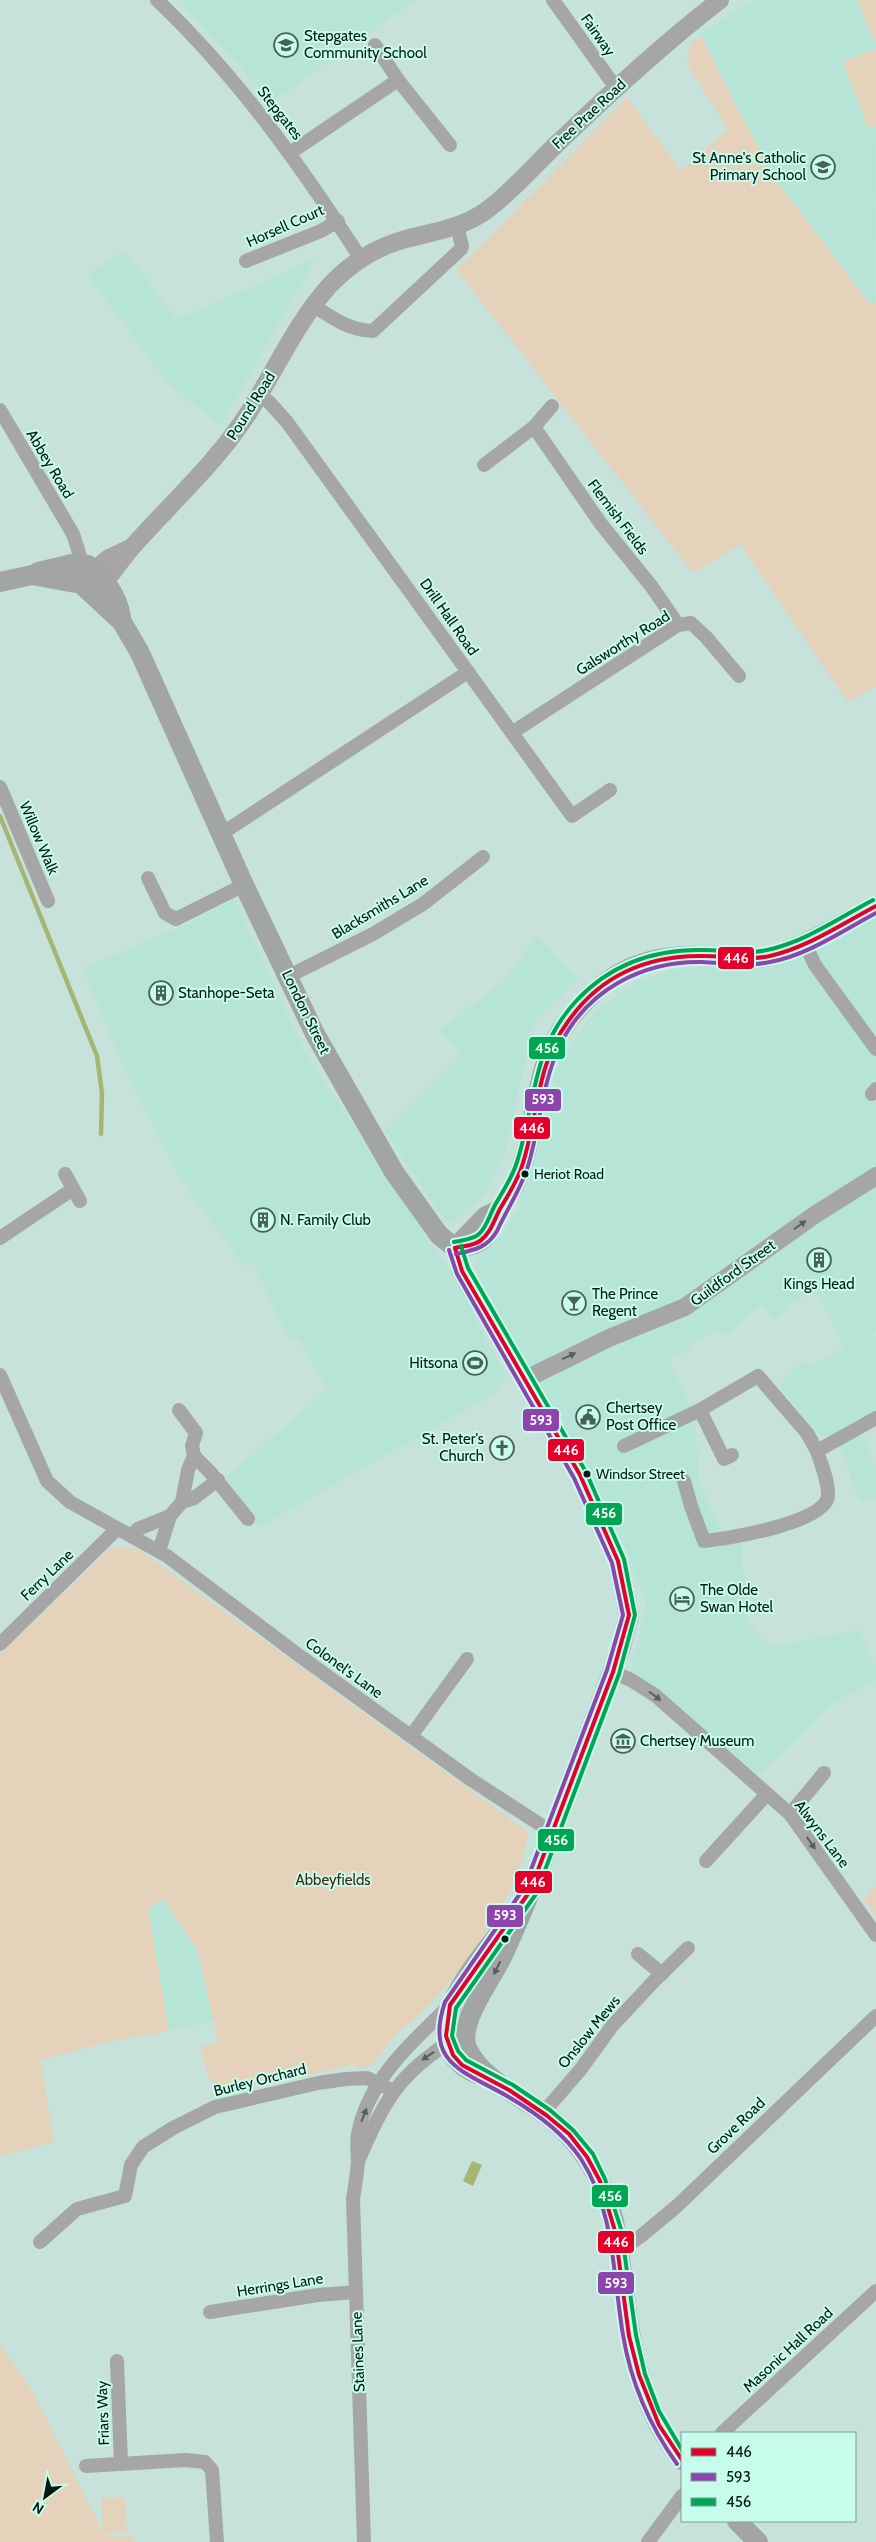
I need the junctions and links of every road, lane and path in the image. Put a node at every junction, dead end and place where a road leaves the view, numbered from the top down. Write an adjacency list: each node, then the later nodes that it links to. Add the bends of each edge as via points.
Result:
1 (157, 0): 8 (street, Stepgates, via 221,65)
2 (553, 0): 6 (street, Fairway)
3 (720, 0): 6 (street, Free Prae Road)
4 (375, 45): 5 (street)
5 (398, 80): 7 (street); 8 (street)
6 (616, 88): 10 (street, Free Prae Road, via 488,209)
7 (450, 145)
8 (290, 153): 9 (street, Stepgates)
9 (338, 221): 11 (street, Stepgates); 12 (street, Horsell Court)
10 (457, 226): 11 (street, Free Prae Road, via 394,243); 13 (street, via 461,250 373,331 347,325)
11 (361, 259): 13 (street, Pound Road, via 339,276)
12 (246, 261)
13 (314, 306): 14 (street, Pound Road)
14 (259, 396): 19 (street, Pound Road, via 209,467 133,546); 22 (street, Drill Hall Road, via 287,422)
15 (552, 406): 17 (street)
16 (0, 410): 19 (street, Abbey Road, via 73,534)
17 (534, 427): 18 (street); 21 (street, Flemish Fields, via 601,524)
18 (484, 465)
19 (91, 579): 20 (main road, via 44,570); 27 (main road, London Street, via 140,653)
20 (0, 582)
21 (678, 625): 23 (street, Galsworthy Road, via 691,623); 24 (street, Galsworthy Road)
22 (468, 672): 24 (street); 27 (street, Drill Hall Road)
23 (739, 676)
24 (513, 732): 26 (street, via 572,816)
25 (0, 787): 31 (street, Willow Walk)
26 (610, 790)
27 (221, 834): 30 (main road, London Street)
28 (483, 857): 34 (street, Blacksmiths Lane, via 424,904 373,934)
29 (148, 878): 30 (street, via 165,913 176,919)
30 (244, 885): 34 (main road, London Street)
31 (48, 901)
32 (876, 906): 33 (main road)
33 (804, 942): 35 (street, via 815,965); 39 (main road, via 772,955 752,958 670,956 626,968 608,982 567,1022 549,1055 539,1080 527,1144 514,1186 499,1210 486,1216)
34 (288, 976): 39 (main road, London Street, via 315,1034 394,1172 439,1235)
35 (876, 1049)
36 (65, 1174): 38 (street, via 77,1195)
37 (876, 1176): 41 (street, Guildford Street, one-way to 37, via 609,1338 685,1307 816,1214)
38 (0, 1238)
39 (456, 1248): 41 (main road, via 462,1270)
40 (0, 1375): 54 (street, Colonel's Lane, via 47,1480 70,1502)
41 (526, 1379): 59 (main road, via 580,1475 618,1561 629,1615)
42 (179, 1410): 47 (street, via 196,1433 192,1446)
43 (700, 1410): 45 (street); 46 (street, via 758,1376 807,1433); 48 (street, via 724,1459)
44 (876, 1418): 46 (street)
45 (624, 1446)
46 (817, 1451): 50 (street, via 828,1497 826,1502 811,1514 758,1533 704,1541)
47 (194, 1456): 49 (street); 51 (street)
48 (732, 1456)
49 (218, 1480): 51 (street, via 194,1498); 53 (street)
50 (684, 1481)
51 (182, 1502): 52 (street)
52 (170, 1516): 55 (street); 56 (street)
53 (248, 1519)
54 (117, 1529): 55 (street, Colonel's Lane); 57 (street, Ferry Lane)
55 (130, 1536): 56 (street, Colonel's Lane)
56 (159, 1551): 60 (street, Colonel's Lane)
57 (0, 1644)
58 (467, 1659): 60 (street)
59 (613, 1672): 62 (street, Alwyns Lane, one-way to 62, via 656,1696); 64 (main road)
60 (411, 1736): 64 (street, Colonel's Lane)
61 (824, 1773): 63 (street)
62 (767, 1794): 63 (street, Alwyns Lane); 65 (street)
63 (790, 1814): 67 (street, Alwyns Lane, one-way to 67)
64 (553, 1833): 66 (main road)
65 (706, 1861)
66 (530, 1891): 71 (main road, Staines Lane); 73 (main road, Staines Lane, one-way to 73, via 496,1971)
67 (876, 1935)
68 (688, 1948): 70 (street, Onslow Mews)
69 (638, 1954): 70 (street)
70 (662, 1974): 78 (street, Onslow Mews, via 612,2026)
71 (450, 2005): 74 (main road, Staines Lane, via 444,2024); 75 (street, Staines Lane, via 405,2050)
72 (875, 2020): 81 (street, Grove Road, via 677,2206)
73 (466, 2026): 74 (street, Staines Lane); 76 (main road, via 464,2038 469,2053)
74 (447, 2044): 76 (main road, via 464,2066); 77 (street, Staines Lane, one-way to 77, via 419,2063)
75 (379, 2082): 77 (street, Burley Orchard); 79 (street, Staines Lane, one-way to 75, via 357,2136); 80 (street, Burley Orchard, via 367,2078 318,2083 238,2101 193,2118 142,2146 132,2165 125,2196 77,2209)
76 (497, 2083): 78 (main road)
77 (394, 2091): 79 (street, Staines Lane)
78 (543, 2113): 81 (main road, via 574,2141 599,2178 611,2210)
79 (358, 2162): 83 (street, Staines Lane, via 353,2199)
80 (40, 2242)
81 (619, 2251): 87 (main road, via 634,2360 658,2425)
82 (876, 2291): 86 (street, Masonic Hall Road)
83 (356, 2292): 84 (street, Herrings Lane); 93 (street, Staines Lane)
84 (210, 2312)
85 (117, 2361): 88 (street, Friars Way)
86 (723, 2432)
87 (681, 2459)
88 (121, 2464): 89 (street, Friars Way); 92 (street, Friars Way, via 204,2462 212,2470)
89 (86, 2466)
90 (681, 2497): 94 (street)
91 (738, 2522): 95 (main road)
92 (216, 2542)
93 (364, 2542)
94 (648, 2542)
95 (758, 2542)

